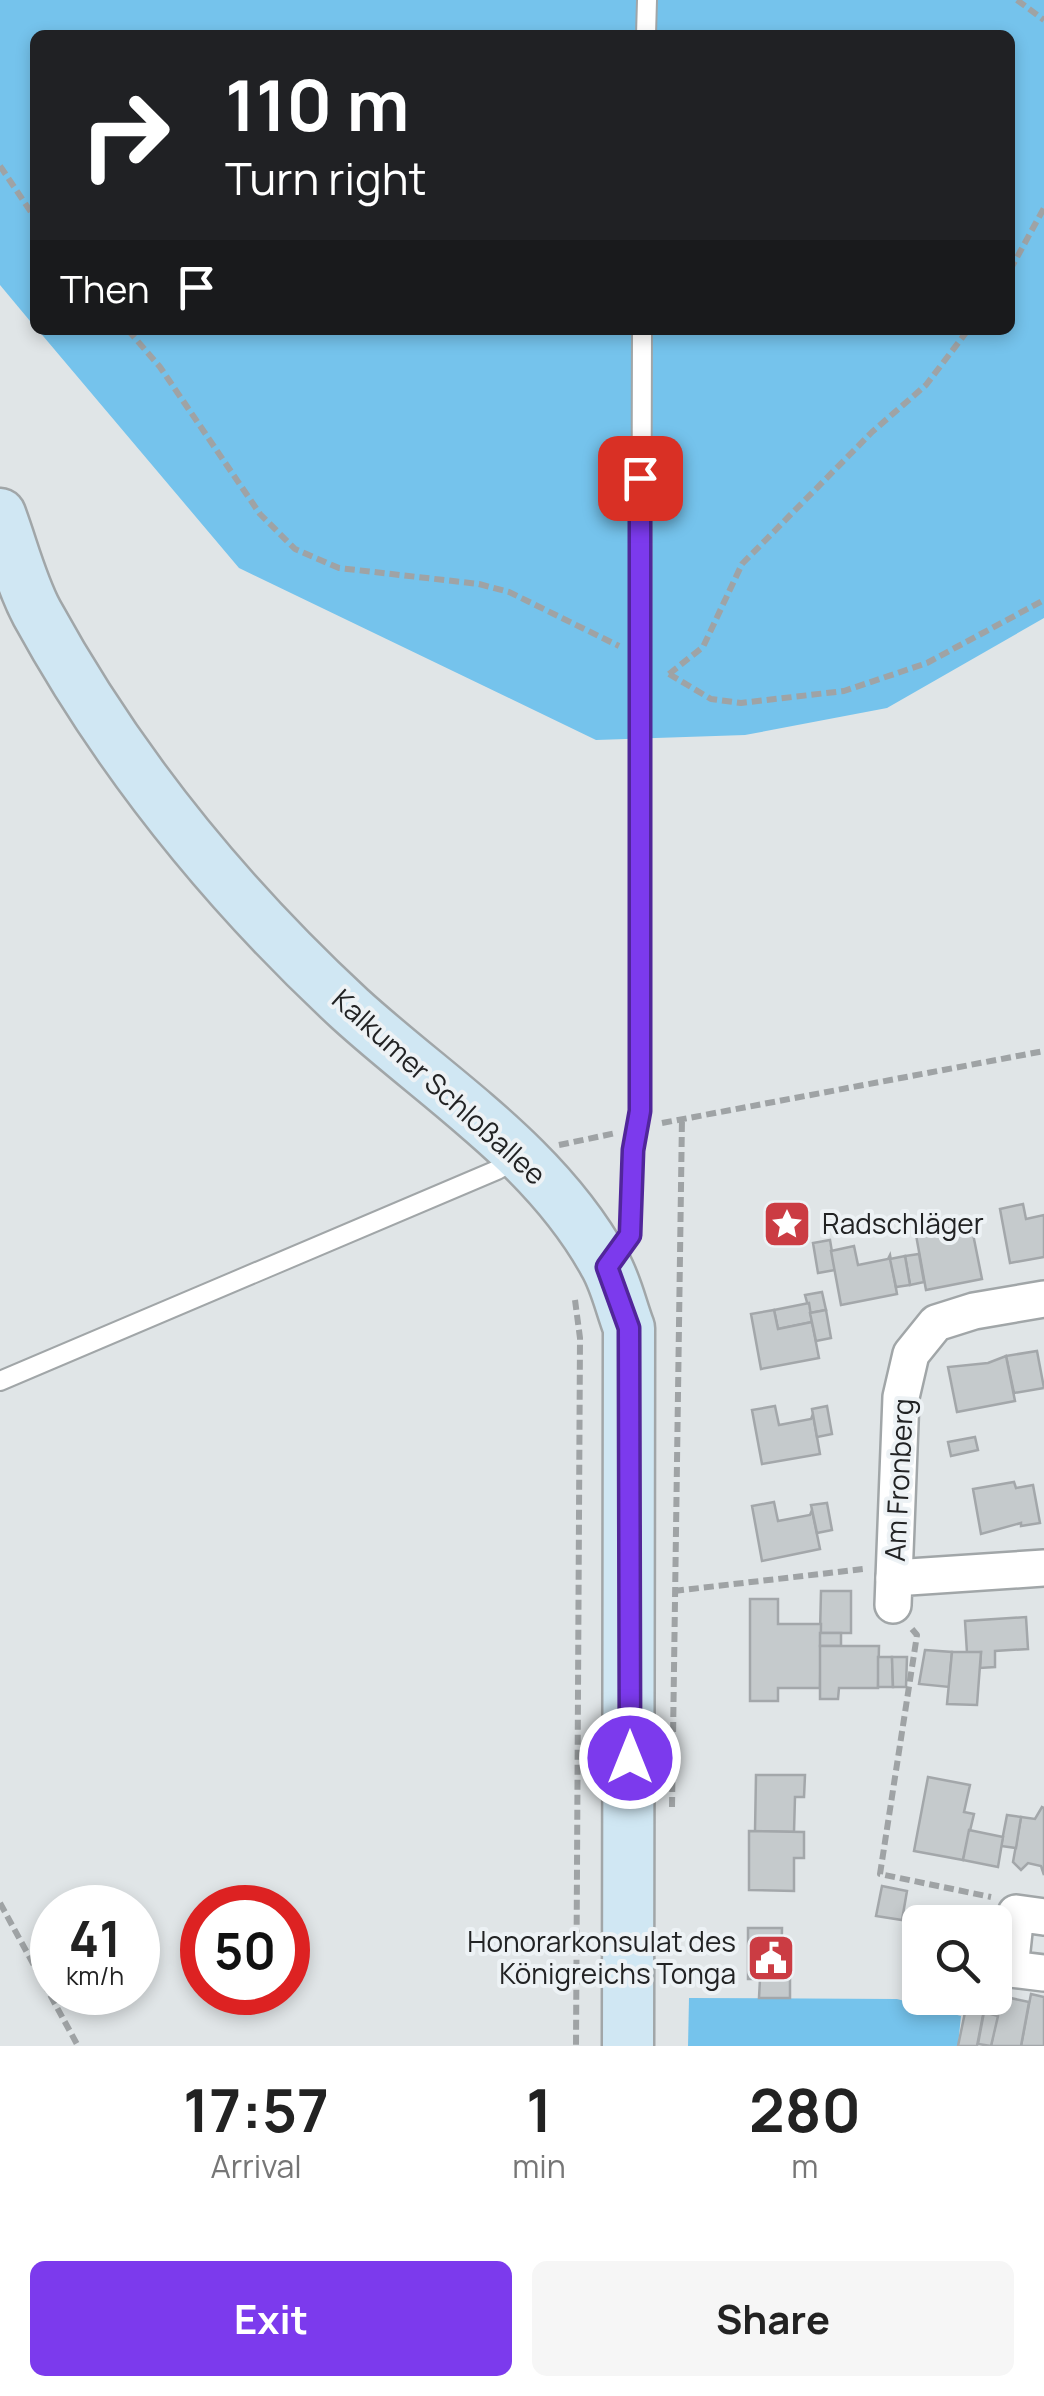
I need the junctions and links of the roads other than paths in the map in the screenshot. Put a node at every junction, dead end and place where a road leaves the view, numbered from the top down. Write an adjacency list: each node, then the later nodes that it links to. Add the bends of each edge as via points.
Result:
1 (647, 0): 2 (lane)
2 (646, 30)
3 (642, 335): 6 (lane, via 636,1129 630,1235)
4 (0, 514): 5 (main road, Kalkumer Schloßallee, via 36,610 132,765 236,896 350,1009)
5 (522, 1155): 6 (main road, Kalkumer Schloßallee, via 572,1212); 8 (lane)
6 (590, 1274): 12 (main road, Kalkumer Schloßallee, via 629,1328)
7 (1044, 1299): 9 (street, Am Fronberg, via 974,1310 936,1324 911,1354 901,1397 894,1583)
8 (0, 1381)
9 (1044, 1568)
10 (1030, 1915): 11 (street, via 1010,1968)
11 (1044, 1973)
12 (628, 2046)

